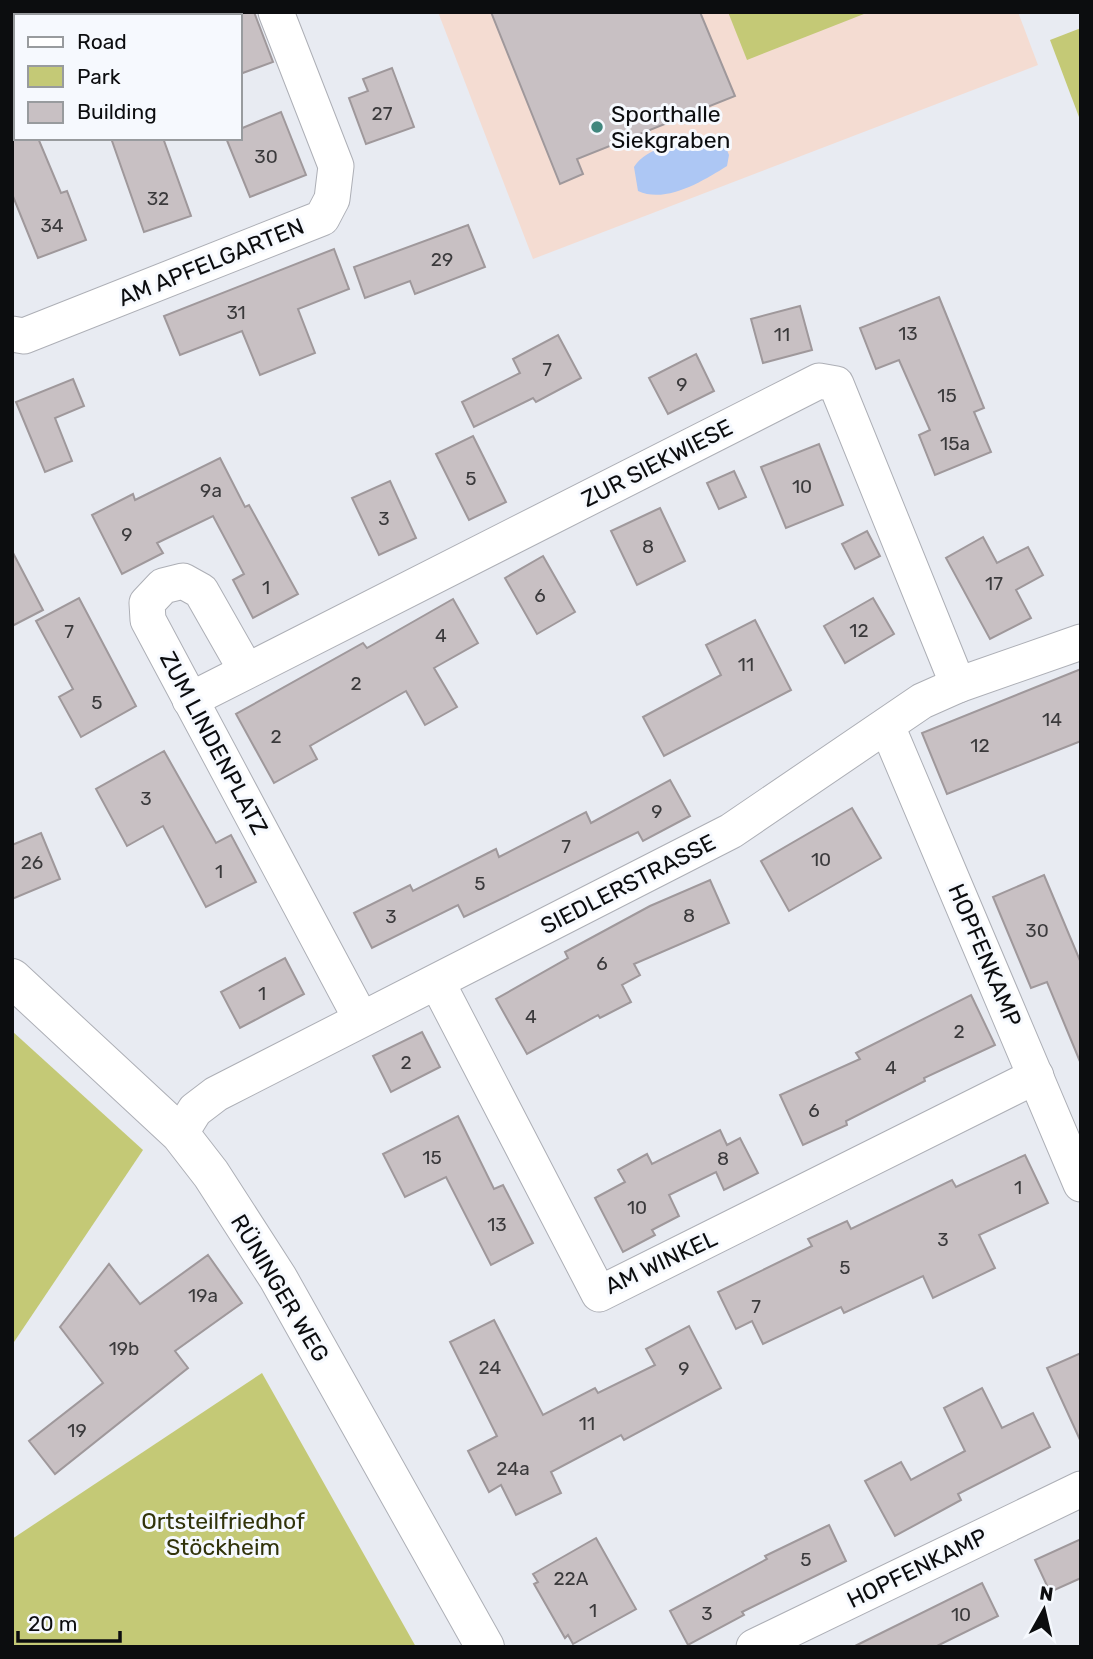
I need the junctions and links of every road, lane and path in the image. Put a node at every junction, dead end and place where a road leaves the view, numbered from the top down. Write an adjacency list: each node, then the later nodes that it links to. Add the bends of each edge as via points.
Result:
1 (276, 12): 2 (street, AM APFELGARTEN, via 336,166 332,199 322,218 24,336)
2 (12, 334)
3 (1081, 642): 5 (street, SIEDLERSTRASSE)
4 (246, 670): 5 (street, ZUR SIEKWIESE, via 819,381 836,384); 6 (street, ZUR SIEKWIESE); 6 (street, ZUM LINDENPLATZ, via 201,592 183,581 163,586 147,603 148,620)
5 (958, 685): 7 (street, SIEDLERSTRASSE, via 922,701)
6 (190, 700): 10 (street, ZUM LINDENPLATZ)
7 (887, 726): 9 (street, SIEDLERSTRASSE, via 731,831); 11 (street, HOPFENKAMP)
8 (12, 978): 12 (street, RÜNINGER WEG)
9 (437, 982): 10 (street, SIEDLERSTRASSE); 11 (street, AM WINKEL, via 599,1294)
10 (361, 1019): 12 (street, SIEDLERSTRASSE, via 216,1094 195,1110)
11 (1036, 1076): 13 (street, HOPFENKAMP)
12 (180, 1134): 15 (street, RÜNINGER WEG, via 278,1278)
13 (1081, 1184)
14 (1081, 1489): 16 (street, HOPFENKAMP)
15 (485, 1647)
16 (754, 1647)

